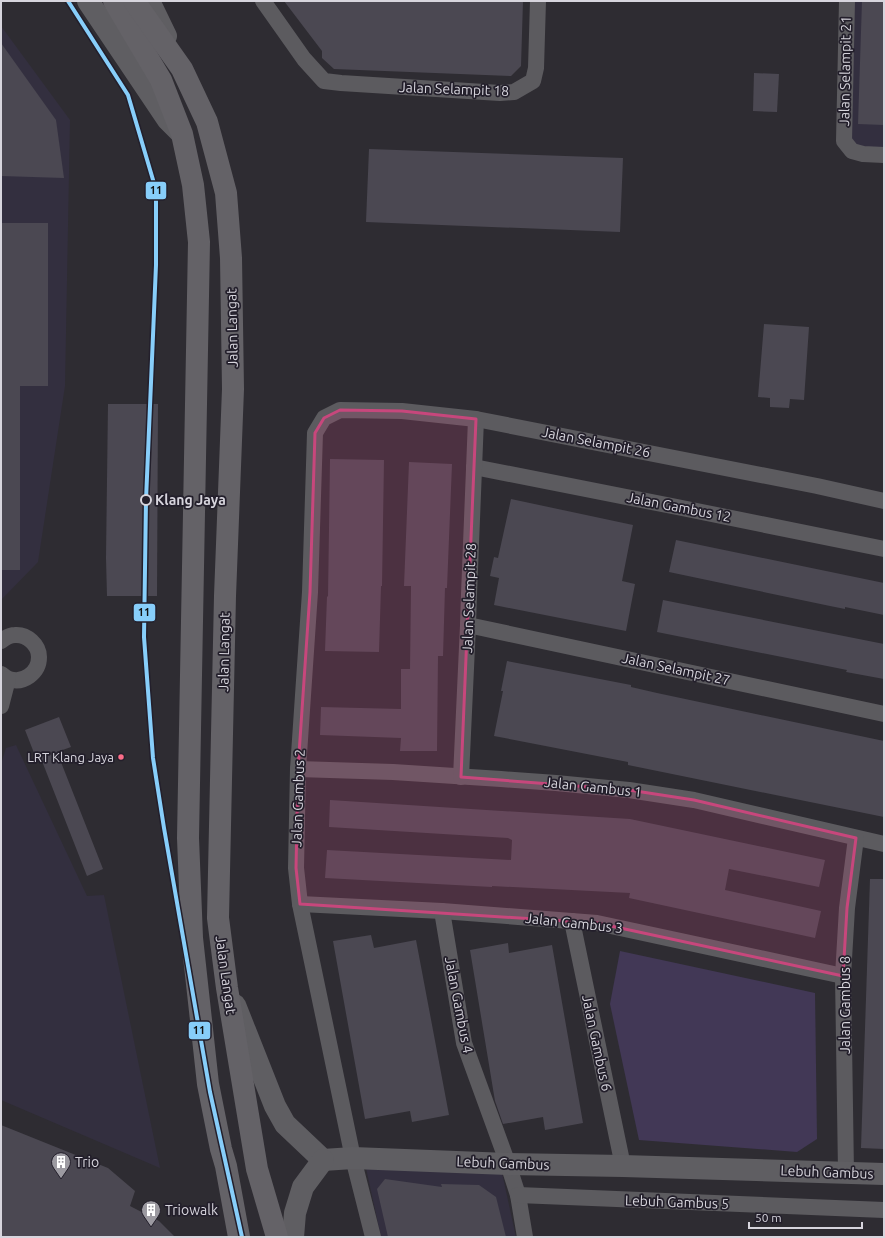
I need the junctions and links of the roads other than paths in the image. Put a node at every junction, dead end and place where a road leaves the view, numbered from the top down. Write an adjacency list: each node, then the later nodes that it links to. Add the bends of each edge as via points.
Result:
1 (88, 1): 9 (street, via 168,120)
2 (114, 1): 9 (highway, Jalan Langat, via 161,80)
3 (134, 1): 8 (highway, Jalan Langat)
4 (149, 1): 8 (street, Jalan Langat)
5 (263, 1): 6 (street, Jalan Selampit 18, via 304,59 324,81 500,93 514,92 532,81 536,68)
6 (538, 1)
7 (847, 1): 10 (street, Jalan Selampit 21, via 844,141 852,151)
8 (182, 69): 29 (highway, Jalan Langat, via 207,122 226,193 231,258 233,389 225,596 218,918)
9 (182, 134): 38 (highway, Jalan Langat, via 193,185 199,242 188,815 192,938 208,1084)
10 (884, 155)
11 (476, 418): 12 (street, Jalan Selampit 26, via 402,411 340,410 324,418); 13 (street, Jalan Selampit 28); 14 (street, Jalan Selampit 26)
12 (315, 433): 21 (street, Jalan Gambus 2, via 310,592)
13 (474, 467): 15 (street, Jalan Gambus 12); 16 (street, Jalan Selampit 28)
14 (884, 501)
15 (884, 549)
16 (468, 625): 20 (street, Jalan Selampit 27); 22 (street, Jalan Selampit 28)
17 (3, 638): 18 (street, via 16,635 28,638 37,648 39,657 38,666 26,678 17,680)
18 (4, 677): 19 (street)
19 (1, 706)
20 (884, 714)
21 (298, 769): 22 (street, Jalan Gambus 1); 25 (street, Jalan Gambus 2, via 296,868)
22 (461, 777): 23 (street, Jalan Gambus 1, via 629,790 694,800)
23 (856, 838): 24 (street, Jalan Gambus 1); 28 (street, Jalan Gambus 8, via 847,908)
24 (884, 844)
25 (300, 904): 26 (street, Jalan Gambus 3); 30 (street, Jalan Gambus 2)
26 (442, 911): 27 (street, Jalan Gambus 3); 32 (street, Jalan Gambus 4, via 464,1043)
27 (572, 921): 28 (street, Jalan Gambus 3, via 616,926); 33 (street, Jalan Gambus 6)
28 (843, 976): 34 (street, Jalan Gambus 8)
29 (228, 988): 31 (street, via 284,1124); 39 (highway, Jalan Langat, via 258,1169)
30 (353, 1158): 31 (street, Lebuh Gambus); 32 (street, Lebuh Gambus); 41 (street, Jalan Gambus 2)
31 (323, 1160): 40 (street, via 303,1187 295,1213)
32 (508, 1164): 33 (street, Lebuh Gambus); 36 (street, Jalan Gambus 4)
33 (623, 1166): 34 (street, Lebuh Gambus)
34 (846, 1172): 35 (street, Lebuh Gambus)
35 (884, 1174)
36 (518, 1195): 37 (street, Lebuh Gambus 5); 42 (street, Jalan Gambus 4)
37 (884, 1210)
38 (239, 1237)
39 (276, 1237)
40 (293, 1237)
41 (372, 1237)
42 (525, 1237)

